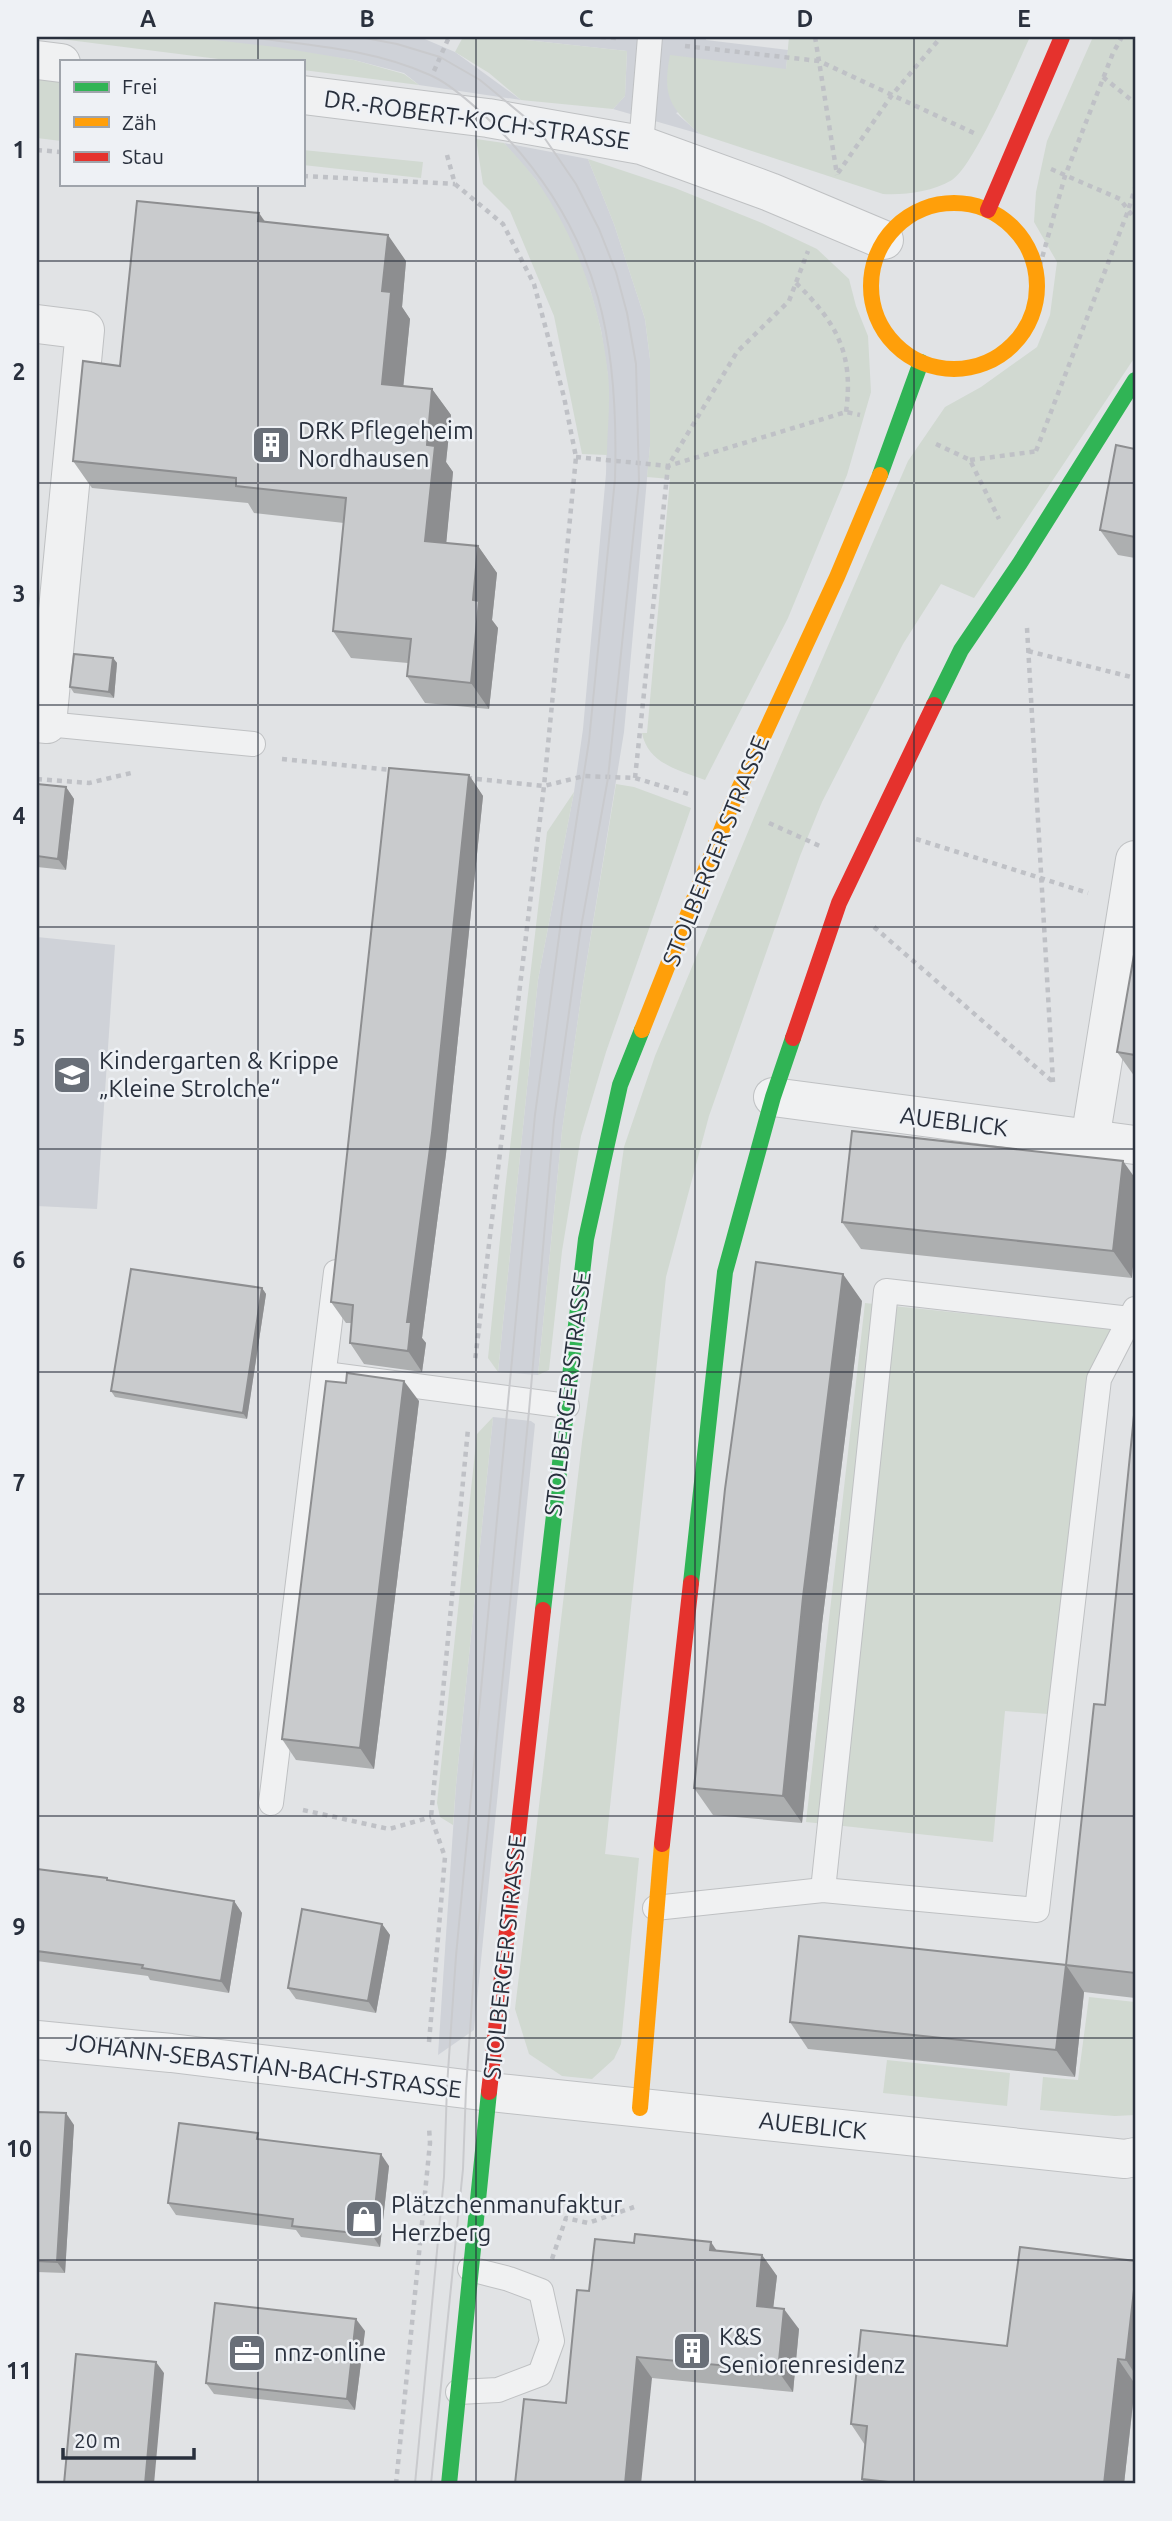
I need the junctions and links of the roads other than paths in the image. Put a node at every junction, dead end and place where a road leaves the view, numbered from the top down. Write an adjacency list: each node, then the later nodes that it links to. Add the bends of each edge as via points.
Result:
1 (1062, 37): 7 (main road)
2 (650, 39): 6 (lane)
3 (37, 60): 4 (street)
4 (60, 63)
5 (304, 95): 6 (street, DR.-ROBERT-KOCH-STRASSE, via 488,118)
6 (641, 145): 8 (street, DR.-ROBERT-KOCH-STRASSE)
7 (988, 209): 8 (main road, via 965,203 919,210); 10 (main road, via 1012,226 1029,249 1037,276 1035,305 1024,332 1004,352 979,365 950,369)
8 (884, 240): 10 (main road, via 873,267 872,296 880,324 897,346)
9 (37, 324): 12 (street, via 85,330)
10 (922, 362): 21 (main road, STOLBERGER STRASSE, via 883,469 736,795 620,1086 586,1239)
11 (1135, 380): 15 (main road, via 961,650 839,903)
12 (42, 723): 13 (lane)
13 (253, 744)
14 (1135, 860): 16 (street)
15 (773, 1097): 16 (street, AUEBLICK); 24 (main road, via 725,1272)
16 (1090, 1140): 17 (street, AUEBLICK)
17 (1135, 1145)
18 (338, 1250): 20 (lane)
19 (1133, 1314): 23 (lane, via 1099,1379 1037,1910); 23 (lane, via 886,1291)
20 (325, 1374): 21 (lane); 22 (lane)
21 (567, 1406): 26 (main road, STOLBERGER STRASSE)
22 (271, 1804)
23 (823, 1890): 24 (lane)
24 (656, 1908): 27 (main road)
25 (37, 2040): 26 (street, JOHANN-SEBASTIAN-BACH-STRASSE)
26 (490, 2092): 27 (street, AUEBLICK); 29 (main road, STOLBERGER STRASSE)
27 (640, 2108): 28 (street, AUEBLICK)
28 (1135, 2157)
29 (470, 2269): 30 (main road, STOLBERGER STRASSE); 30 (lane, via 541,2291 552,2341 540,2374 498,2390)
30 (458, 2392): 31 (main road, STOLBERGER STRASSE)
31 (449, 2484)

